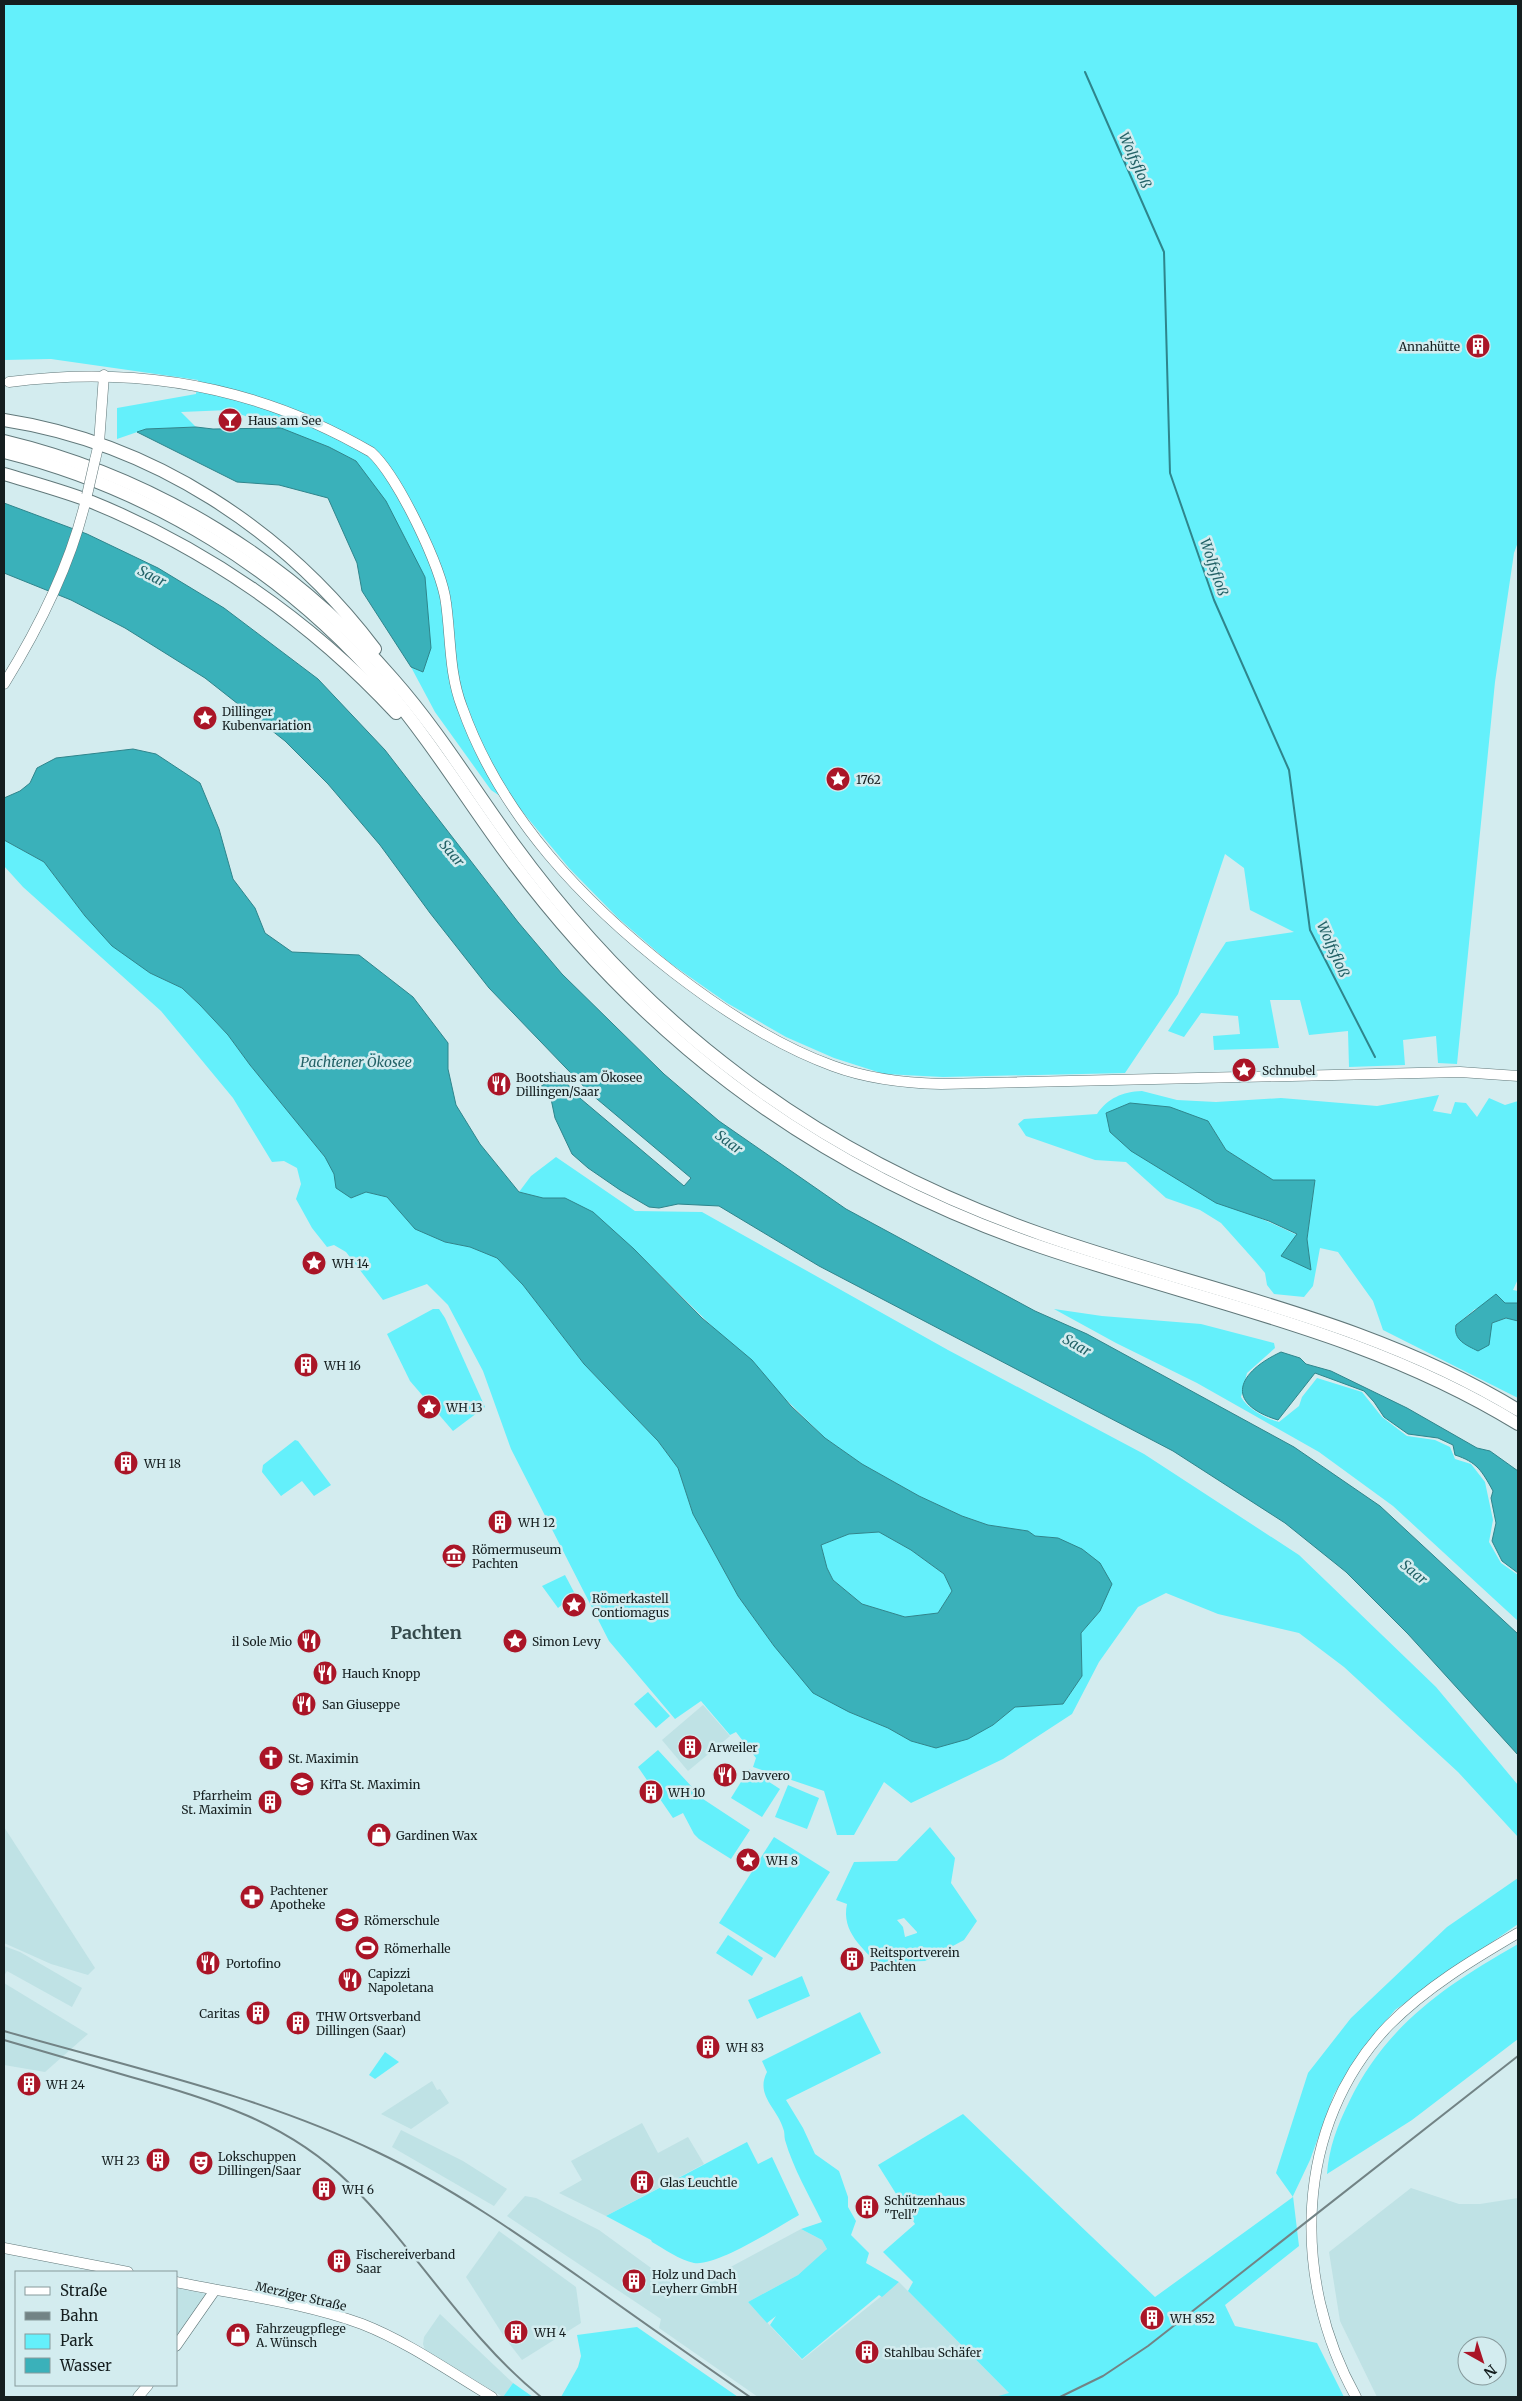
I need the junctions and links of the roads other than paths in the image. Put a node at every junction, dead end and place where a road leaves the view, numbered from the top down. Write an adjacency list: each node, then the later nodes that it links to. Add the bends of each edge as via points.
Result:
1 (104, 375): 2 (main road, via 68,375); 5 (main road); 12 (main road, via 197,386 252,398 310,420 349,439 379,459 401,492 439,577 446,602 452,673 461,706 480,751 516,813 572,882 642,948 736,1018 805,1054 858,1074 914,1084 1460,1072)
2 (10, 382)
3 (4, 420): 5 (highway)
4 (4, 441): 10 (highway, via 104,472 212,525 316,602 372,656)
5 (99, 443): 8 (main road, bridge); 10 (highway, via 188,483 233,512 283,551 364,634)
6 (4, 452): 11 (highway, via 64,469 140,499 206,535 240,558 308,611 346,646 384,686)
7 (4, 474): 8 (highway)
8 (86, 501): 9 (main road, via 47,606); 11 (highway, via 177,542 253,590 314,635)
9 (6, 680)
10 (426, 719): 13 (highway, via 543,883 597,946 664,1014 740,1076 807,1123)
11 (428, 742): 13 (highway, via 545,903 588,954 656,1022 726,1080 801,1132 870,1174)
12 (1518, 1076)
13 (968, 1213): 14 (highway)
14 (999, 1225): 15 (highway, via 1248,1296 1358,1333 1450,1373); 16 (highway, via 1074,1258 1354,1344 1437,1380)
15 (1518, 1410)
16 (1518, 1424)
17 (1518, 1934): 26 (main road, via 1447,1977 1389,2025 1346,2085 1325,2133 1317,2160 1310,2210 1312,2264 1331,2339)
18 (4, 2248): 19 (main road)
19 (123, 2271)
20 (178, 2282): 21 (main road, Merziger Straße)
21 (215, 2290): 22 (main road); 25 (main road, Merziger Straße, via 315,2309 362,2324 412,2349)
22 (178, 2343)
23 (147, 2386): 24 (main road)
24 (138, 2397)
25 (492, 2397)
26 (1356, 2397)

